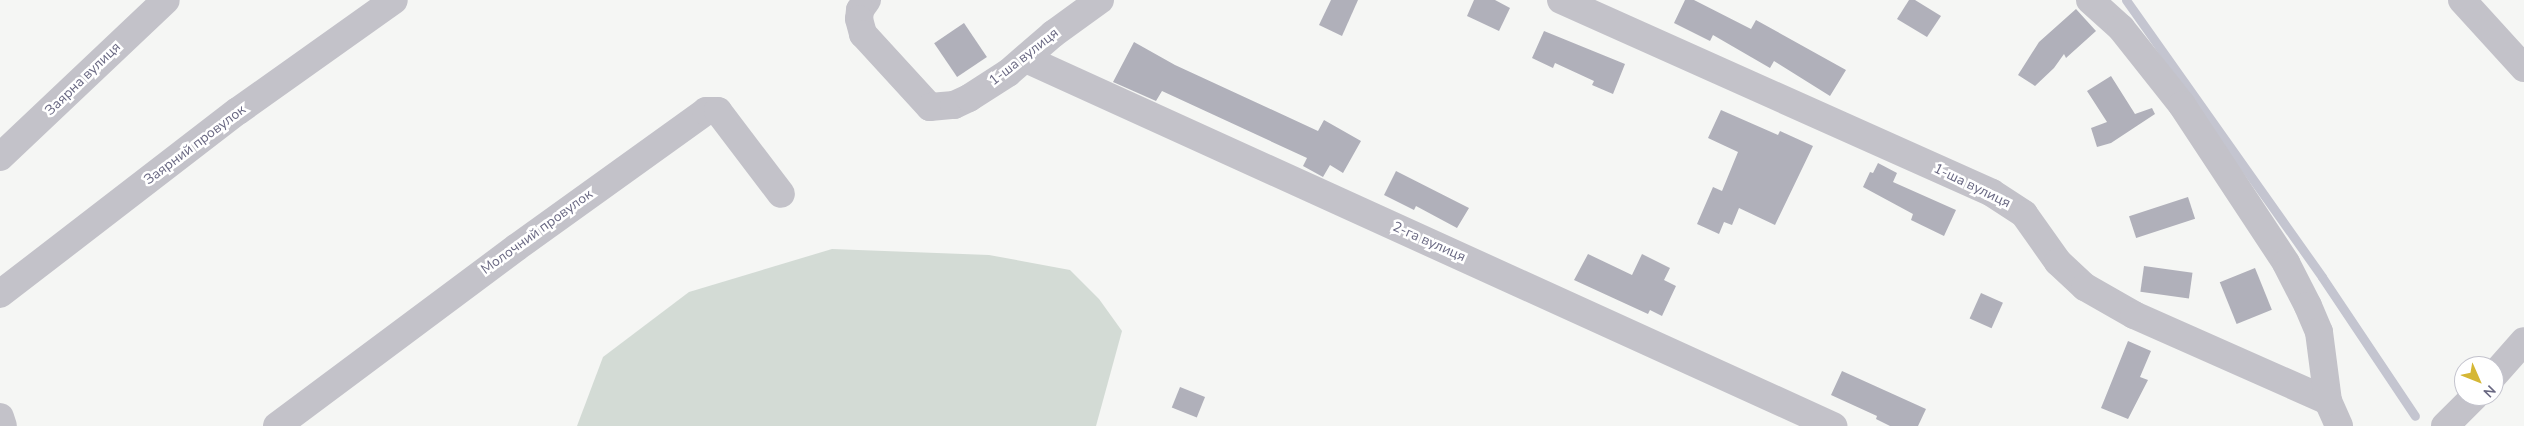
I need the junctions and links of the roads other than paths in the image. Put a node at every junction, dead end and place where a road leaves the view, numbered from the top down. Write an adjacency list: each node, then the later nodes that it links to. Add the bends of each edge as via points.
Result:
1 (166, 0): 10 (street, Заярна вулиця)
2 (394, 0): 12 (street, Заярний провулок, via 238,111)
3 (867, 0): 8 (street, 1-ша вулиця, via 860,10 863,34 930,107 969,98)
4 (1100, 0): 8 (street, 1-ша вулиця, via 1053,34)
5 (1561, 0): 15 (street, 1-ша вулиця, via 1992,192 2024,214 2066,272 2096,294 2163,328)
6 (2090, 0): 15 (street, via 2121,28 2182,105 2286,263 2319,332)
7 (2462, 0): 9 (street)
8 (1026, 59): 20 (street, 2-га вулиця)
9 (2524, 68)
10 (0, 157)
11 (781, 194): 19 (street, Молочний провулок, via 718,111 706,110 509,252)
12 (0, 294)
13 (2524, 341): 14 (street)
14 (2504, 364)
15 (2328, 401): 21 (street)
16 (2465, 406): 22 (street)
17 (0, 417): 18 (street)
18 (3, 426)
19 (277, 426)
20 (1833, 426)
21 (2339, 426)
22 (2445, 426)

